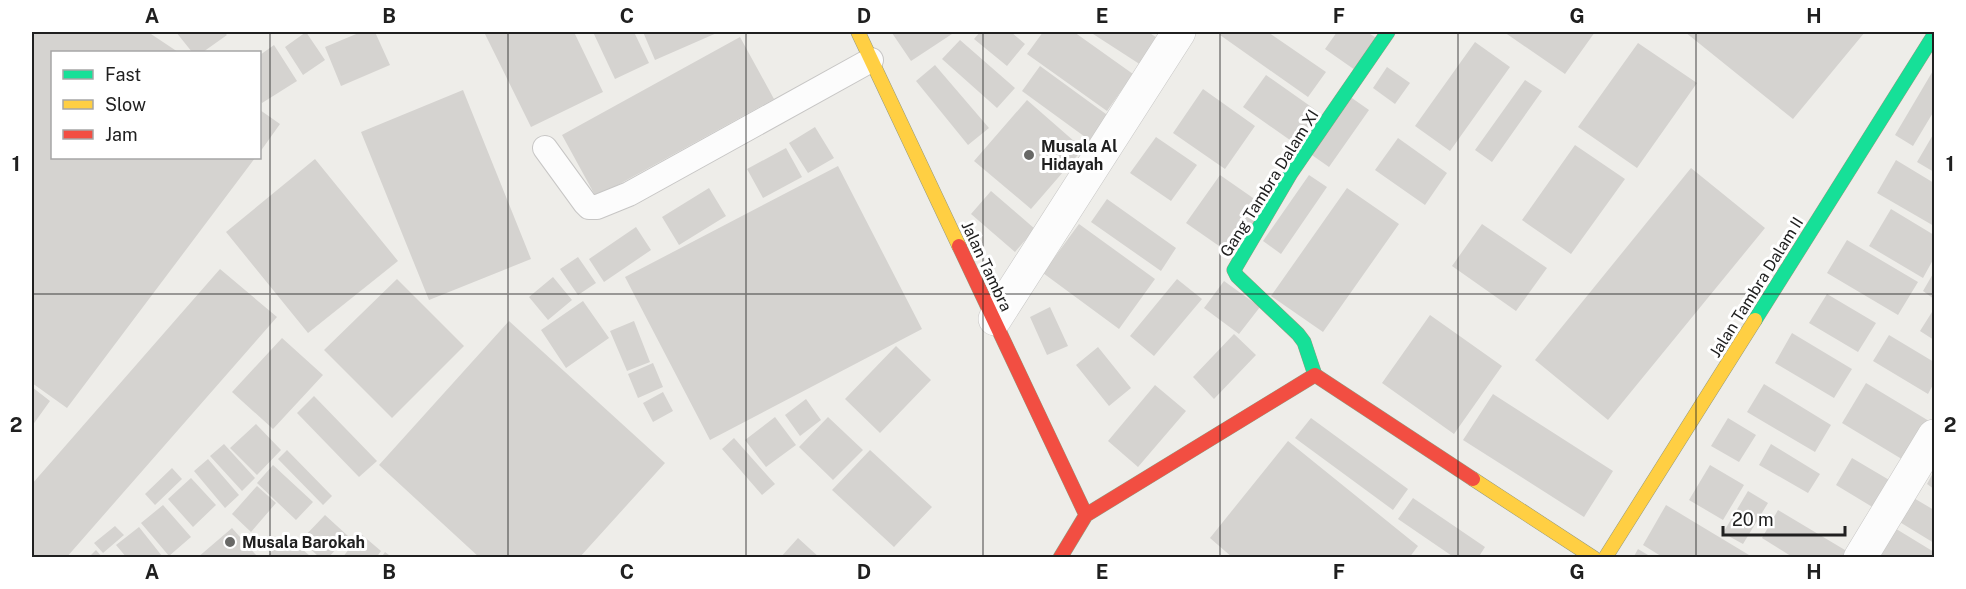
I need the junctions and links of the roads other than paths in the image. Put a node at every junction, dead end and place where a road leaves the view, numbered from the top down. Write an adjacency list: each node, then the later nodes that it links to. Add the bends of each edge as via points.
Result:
1 (858, 32): 5 (street, Jalan Tambra)
2 (1179, 32): 7 (street)
3 (1388, 32): 8 (street, Gang Tambra Dalam XI, via 1291,173 1234,270 1298,334)
4 (1935, 35): 13 (street, Jalan Tambra Dalam II)
5 (871, 60): 6 (lane, via 629,194 597,207 585,203); 7 (street, Jalan Tambra)
6 (545, 148)
7 (995, 319): 10 (street, Jalan Tambra)
8 (1315, 375): 10 (street); 12 (street)
9 (1935, 436): 14 (street)
10 (1086, 514): 11 (street)
11 (1060, 558)
12 (1594, 558)
13 (1605, 558)
14 (1860, 558)

